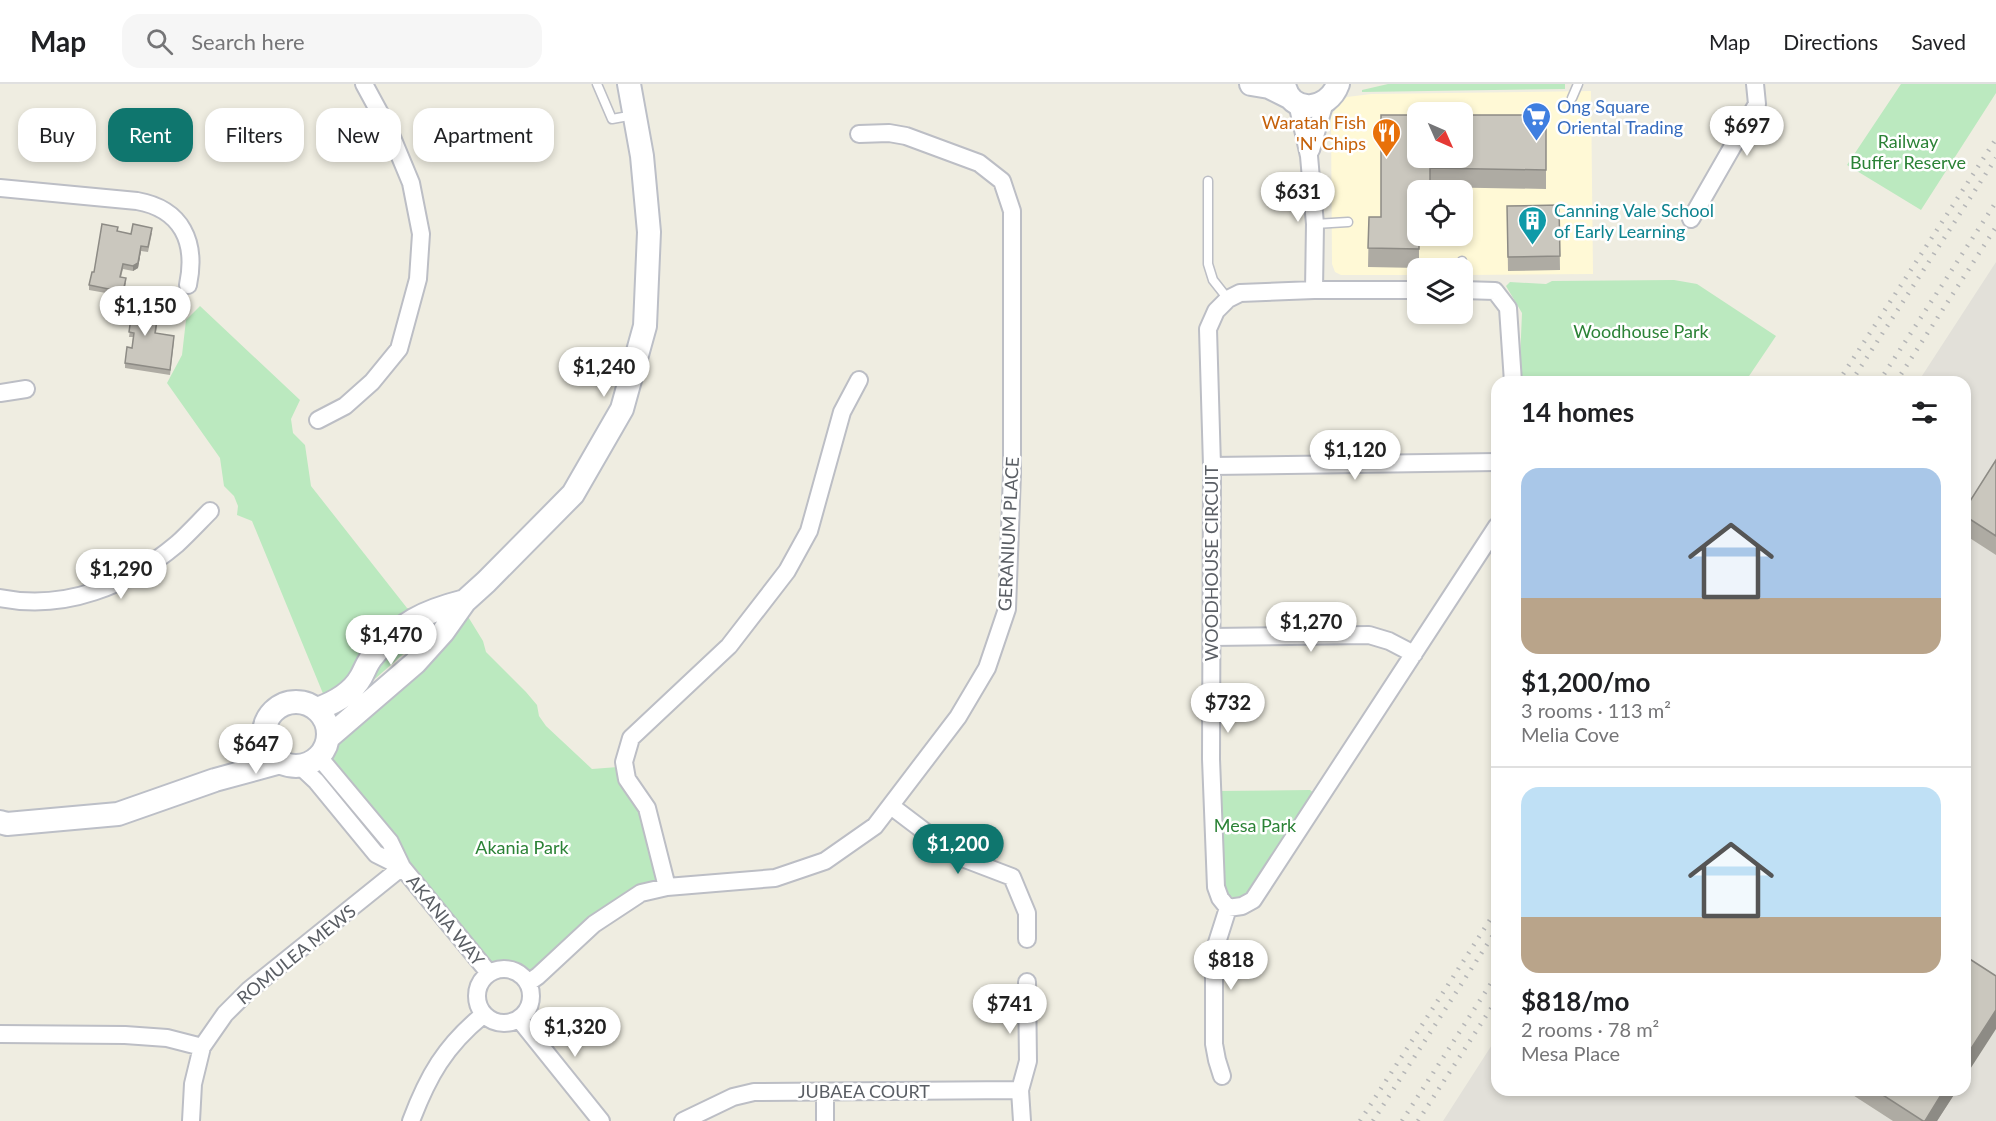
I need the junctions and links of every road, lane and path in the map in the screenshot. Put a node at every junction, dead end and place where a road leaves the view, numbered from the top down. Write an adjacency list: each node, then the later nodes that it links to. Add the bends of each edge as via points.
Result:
1 (364, 84): 27 (street, via 411,183 421,234 417,279 399,349 372,382 345,406)
2 (597, 84): 10 (lane, via 612,119)
3 (629, 84): 10 (street)
4 (1251, 84): 8 (street)
5 (1578, 84): 9 (lane)
6 (1755, 84): 15 (street, via 1757,104)
7 (1338, 91): 8 (street, via 1311,106); 12 (street)
8 (1290, 95): 12 (street)
9 (1572, 98)
10 (635, 115): 33 (street, via 649,232 645,326 622,409 573,494)
11 (859, 134): 40 (street, GERANIUM PLACE, via 906,136 979,163 1002,181 1011,211 1012,474 1007,609 987,668 958,717)
12 (1309, 156): 17 (street)
13 (1208, 181): 22 (lane, via 1208,264 1213,280)
14 (0, 188): 18 (street, via 156,206 175,220 186,238 192,259)
15 (1691, 219)
16 (1348, 222): 17 (lane)
17 (1315, 224): 19 (street)
18 (188, 285)
19 (1314, 290): 20 (street); 22 (street, via 1240,293)
20 (1407, 290)
21 (1473, 290): 23 (street, via 1495,291 1508,308)
22 (1228, 298): 29 (street, WOODHOUSE CIRCUIT, via 1216,311 1208,329)
23 (1513, 376)
24 (859, 381): 43 (street, via 842,412 809,531 787,571 729,646 631,738 624,762 627,779 647,808)
25 (26, 389): 26 (street)
26 (0, 393)
27 (318, 420)
28 (1491, 462): 29 (street)
29 (1212, 466): 34 (street, WOODHOUSE CIRCUIT)
30 (210, 511): 32 (street, via 177,544 99,592 59,600)
31 (1491, 535): 35 (street)
32 (0, 598)
33 (465, 601): 36 (street, via 437,608 403,625 371,658 346,694); 38 (street, via 415,663)
34 (1212, 637): 35 (street, via 1369,635); 44 (street, WOODHOUSE CIRCUIT, via 1216,887)
35 (1414, 654): 44 (street, via 1253,900)
36 (317, 709): 37 (street, via 297,702 285,704 268,718); 38 (street, via 328,726)
37 (264, 736): 38 (street, via 270,754); 39 (street, via 238,764)
38 (307, 756): 39 (street); 42 (street, AKANIA WAY, via 390,842)
39 (215, 780): 41 (street, via 118,814)
40 (891, 806): 43 (street, GERANIUM PLACE, via 875,826 825,861 775,878); 45 (street, via 957,856 1012,877 1027,913)
41 (0, 822)
42 (402, 867): 46 (street, AKANIA WAY); 52 (street, ROMULEA MEWS, via 249,990 225,1014)
43 (666, 887): 48 (street, GERANIUM PLACE, via 641,893 594,924)
44 (1228, 908): 53 (street, via 1214,952 1214,1044)
45 (1027, 939)
46 (489, 973): 48 (street, via 508,969); 49 (street, via 477,994)
47 (1027, 982): 54 (street, via 1028,1061)
48 (528, 983): 50 (street, via 529,1008)
49 (483, 1015): 50 (street, via 501,1023); 57 (street, via 435,1066)
50 (519, 1018): 58 (street)
51 (0, 1034): 52 (street, via 125,1035 167,1038)
52 (202, 1047): 56 (street, ROMULEA MEWS, via 193,1084)
53 (1222, 1076)
54 (1020, 1090): 55 (street, JUBAEA COURT); 61 (street)
55 (825, 1092): 59 (street, JUBAEA COURT, via 754,1092 733,1097); 60 (street)
56 (191, 1121)
57 (411, 1121)
58 (601, 1121)
59 (683, 1121)
60 (825, 1121)
61 (1022, 1121)

